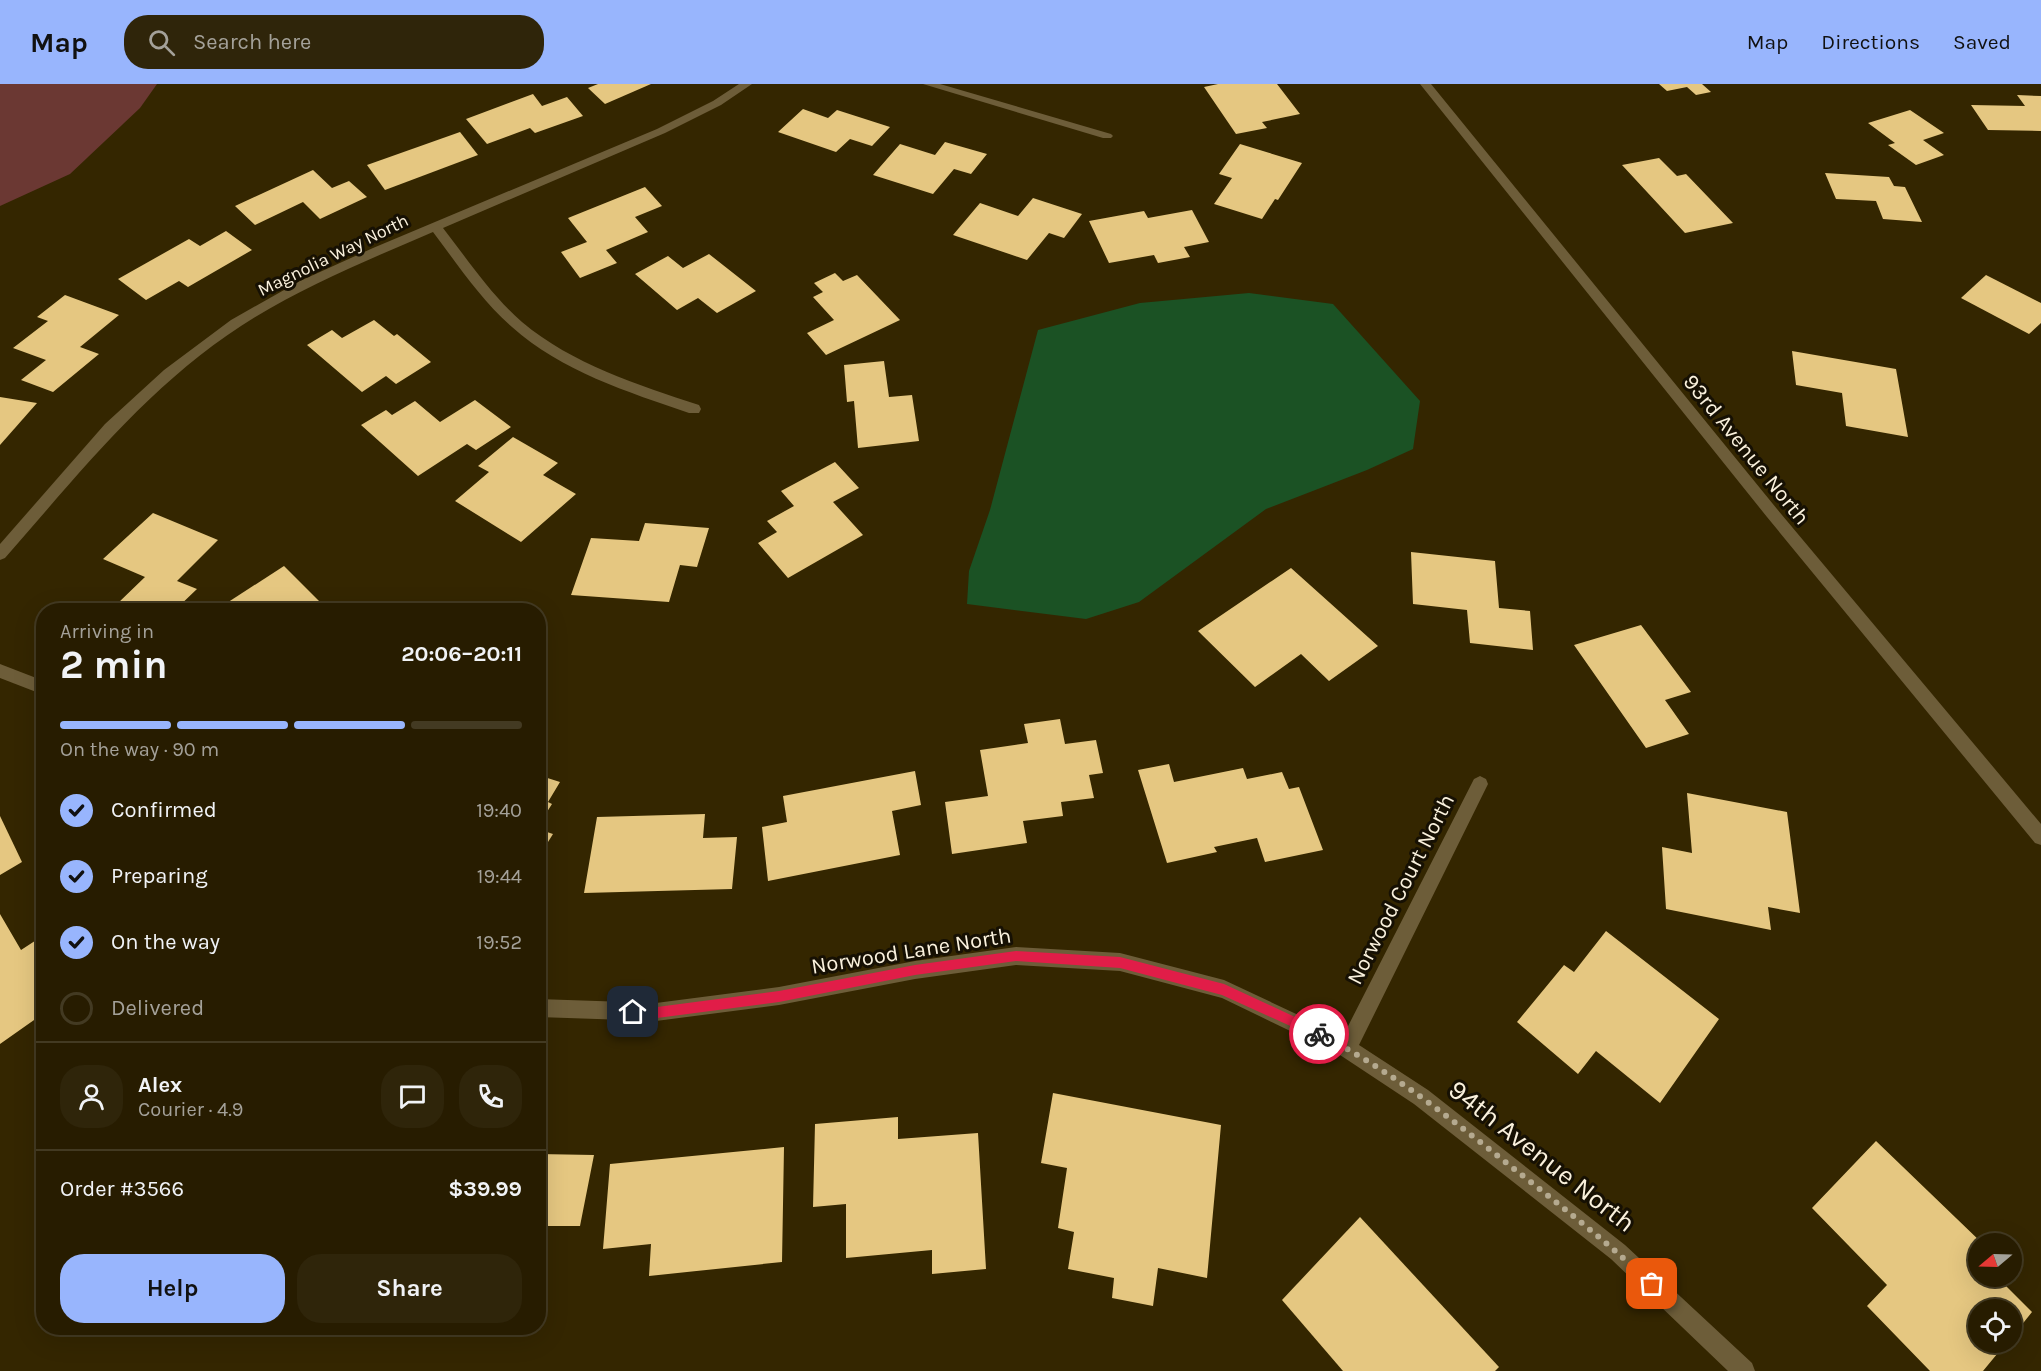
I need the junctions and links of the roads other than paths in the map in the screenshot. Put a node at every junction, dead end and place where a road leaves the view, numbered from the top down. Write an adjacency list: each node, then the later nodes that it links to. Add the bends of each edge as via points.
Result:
1 (747, 84): 5 (street, Magnolia Way North, via 661,131)
2 (928, 84): 4 (street)
3 (1425, 84): 11 (street, 93rd Avenue North, via 1779,522)
4 (1107, 136)
5 (435, 226): 6 (street, via 489,296 531,335 584,368); 7 (street, Magnolia Way North, via 304,284 236,323 169,373 110,428)
6 (694, 409)
7 (0, 554)
8 (0, 671): 9 (street)
9 (36, 685)
10 (1479, 784): 13 (street, Norwood Court North)
11 (2041, 837)
12 (546, 1008): 13 (street, Norwood Lane North, via 657,1012 1016,956 1120,962 1224,989)
13 (1347, 1048): 14 (street, 94th Avenue North, via 1421,1097 1618,1252)
14 (1744, 1371)

